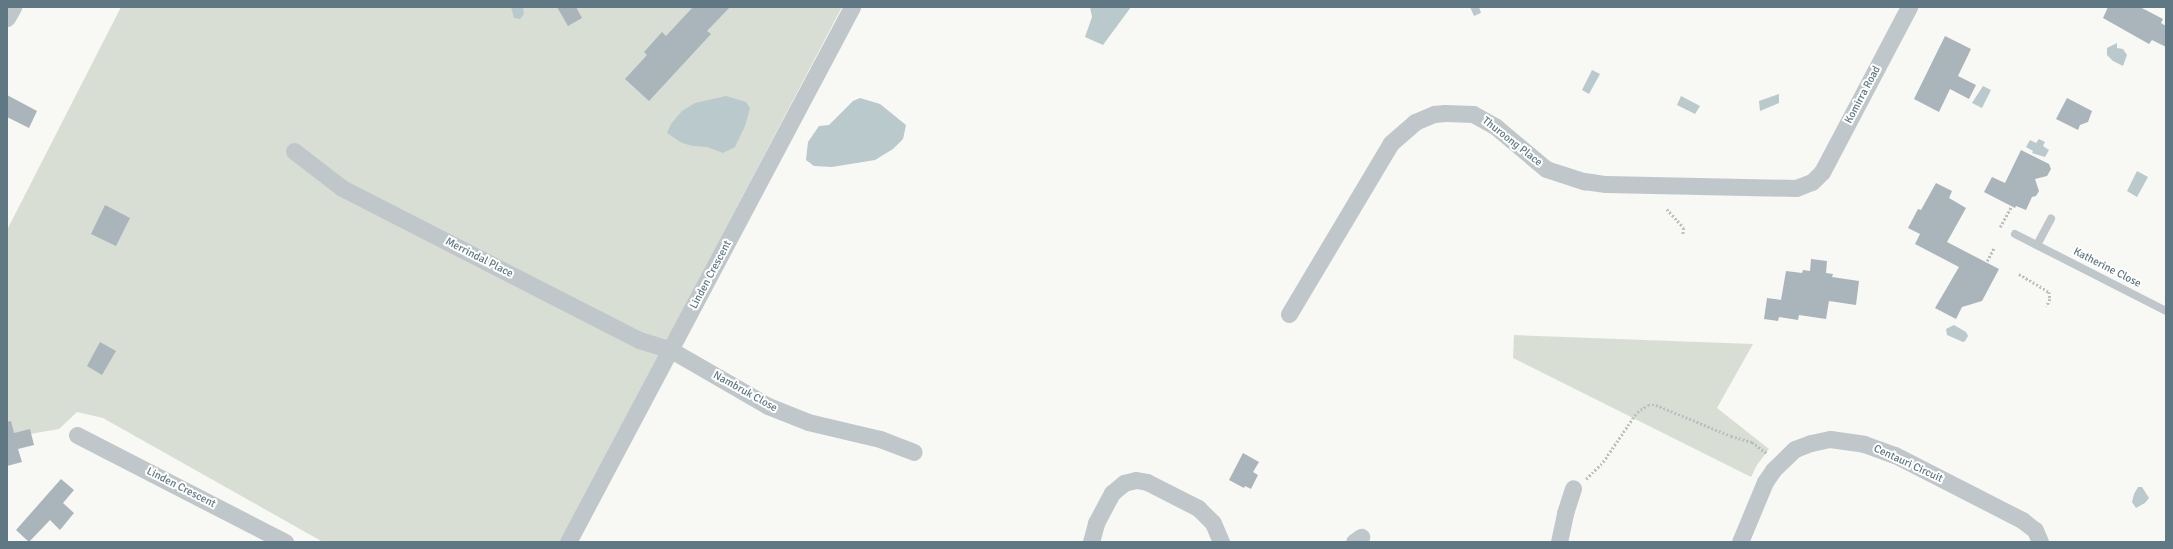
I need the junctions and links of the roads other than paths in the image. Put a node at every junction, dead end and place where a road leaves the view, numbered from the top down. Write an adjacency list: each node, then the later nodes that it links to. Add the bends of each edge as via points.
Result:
1 (13, 7): 4 (street)
2 (852, 7): 12 (street, Linden Crescent)
3 (1909, 7): 6 (street, Komirra Road, via 1829,161)
4 (7, 18)
5 (294, 151): 12 (street, Merrindal Place, via 350,191 639,340)
6 (1814, 181): 11 (street, Thuroong Place, via 1806,186 1787,190 1606,184 1584,181 1546,169 1482,117 1459,112 1434,114 1415,122 1392,143)
7 (2051, 219): 9 (lane)
8 (2016, 234): 9 (lane, Katherine Close)
9 (2037, 245): 10 (lane, Katherine Close)
10 (2166, 311)
11 (1289, 314)
12 (672, 350): 14 (street, Nambruk Close, via 768,406 808,422 880,439); 17 (street, Linden Crescent)
13 (77, 435): 16 (street, Linden Crescent)
14 (914, 452)
15 (1572, 488): 20 (street)
16 (285, 542)
17 (568, 542)
18 (1091, 542): 19 (street, via 1096,522 1112,493 1124,483 1136,480 1147,482 1198,508 1213,523)
19 (1221, 542)
20 (1559, 542)
21 (1740, 542): 22 (street, Centauri Circuit, via 1765,482 1778,464 1795,449 1830,440 1864,444 1895,455 2022,520 2035,530)
22 (2040, 542)

